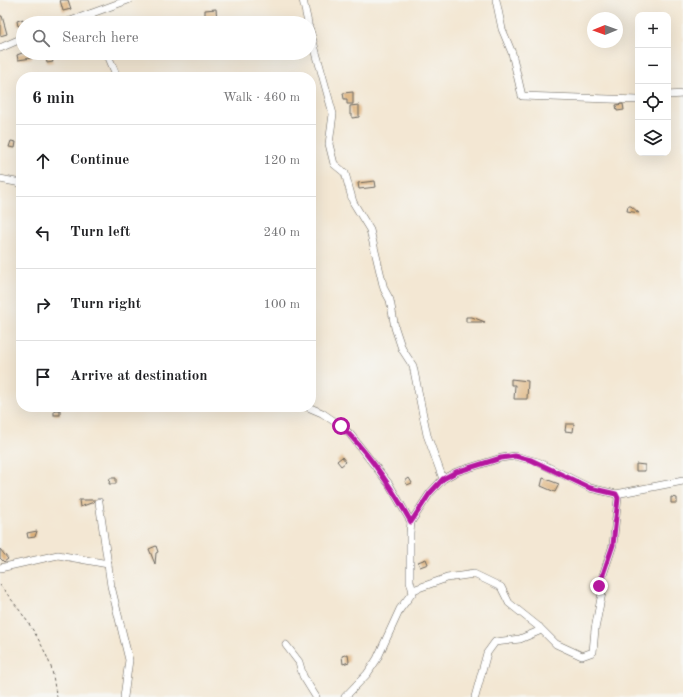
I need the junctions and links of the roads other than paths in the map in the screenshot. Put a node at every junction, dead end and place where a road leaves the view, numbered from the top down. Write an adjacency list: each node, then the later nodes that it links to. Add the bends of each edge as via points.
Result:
1 (128, 0): 4 (street)
2 (303, 0): 6 (street)
3 (496, 0): 14 (street, via 522,96)
4 (90, 14): 5 (street)
5 (84, 16)
6 (306, 16)
7 (16, 41): 8 (street)
8 (0, 48)
9 (316, 52): 18 (street, via 333,114 329,144 334,164 345,173 353,202 370,230 384,289 390,300 395,328 402,349 413,366 427,435)
10 (110, 60): 11 (street)
11 (115, 72)
12 (683, 94): 13 (street)
13 (671, 95)
14 (635, 100)
15 (0, 179): 16 (street)
16 (16, 182)
17 (316, 410): 22 (street, via 350,434 388,484)
18 (443, 479): 20 (street, via 456,472 515,456 538,462 590,488); 22 (street, via 430,493)
19 (683, 481): 20 (street)
20 (616, 494): 26 (street, via 618,498 613,545 599,586 602,593 593,652 582,656 556,644)
21 (99, 502): 23 (street)
22 (411, 522): 25 (street, via 410,581)
23 (108, 564): 24 (street, via 58,555); 28 (street, via 115,606 129,660)
24 (0, 568)
25 (413, 590): 26 (street, via 447,578 474,574 501,587 509,603); 30 (street, via 396,616 377,659)
26 (539, 627): 31 (street, via 539,631 520,639 496,642 486,653)
27 (286, 645): 29 (street, via 299,662 303,676)
28 (124, 697)
29 (316, 697)
30 (345, 697)
31 (475, 697)

